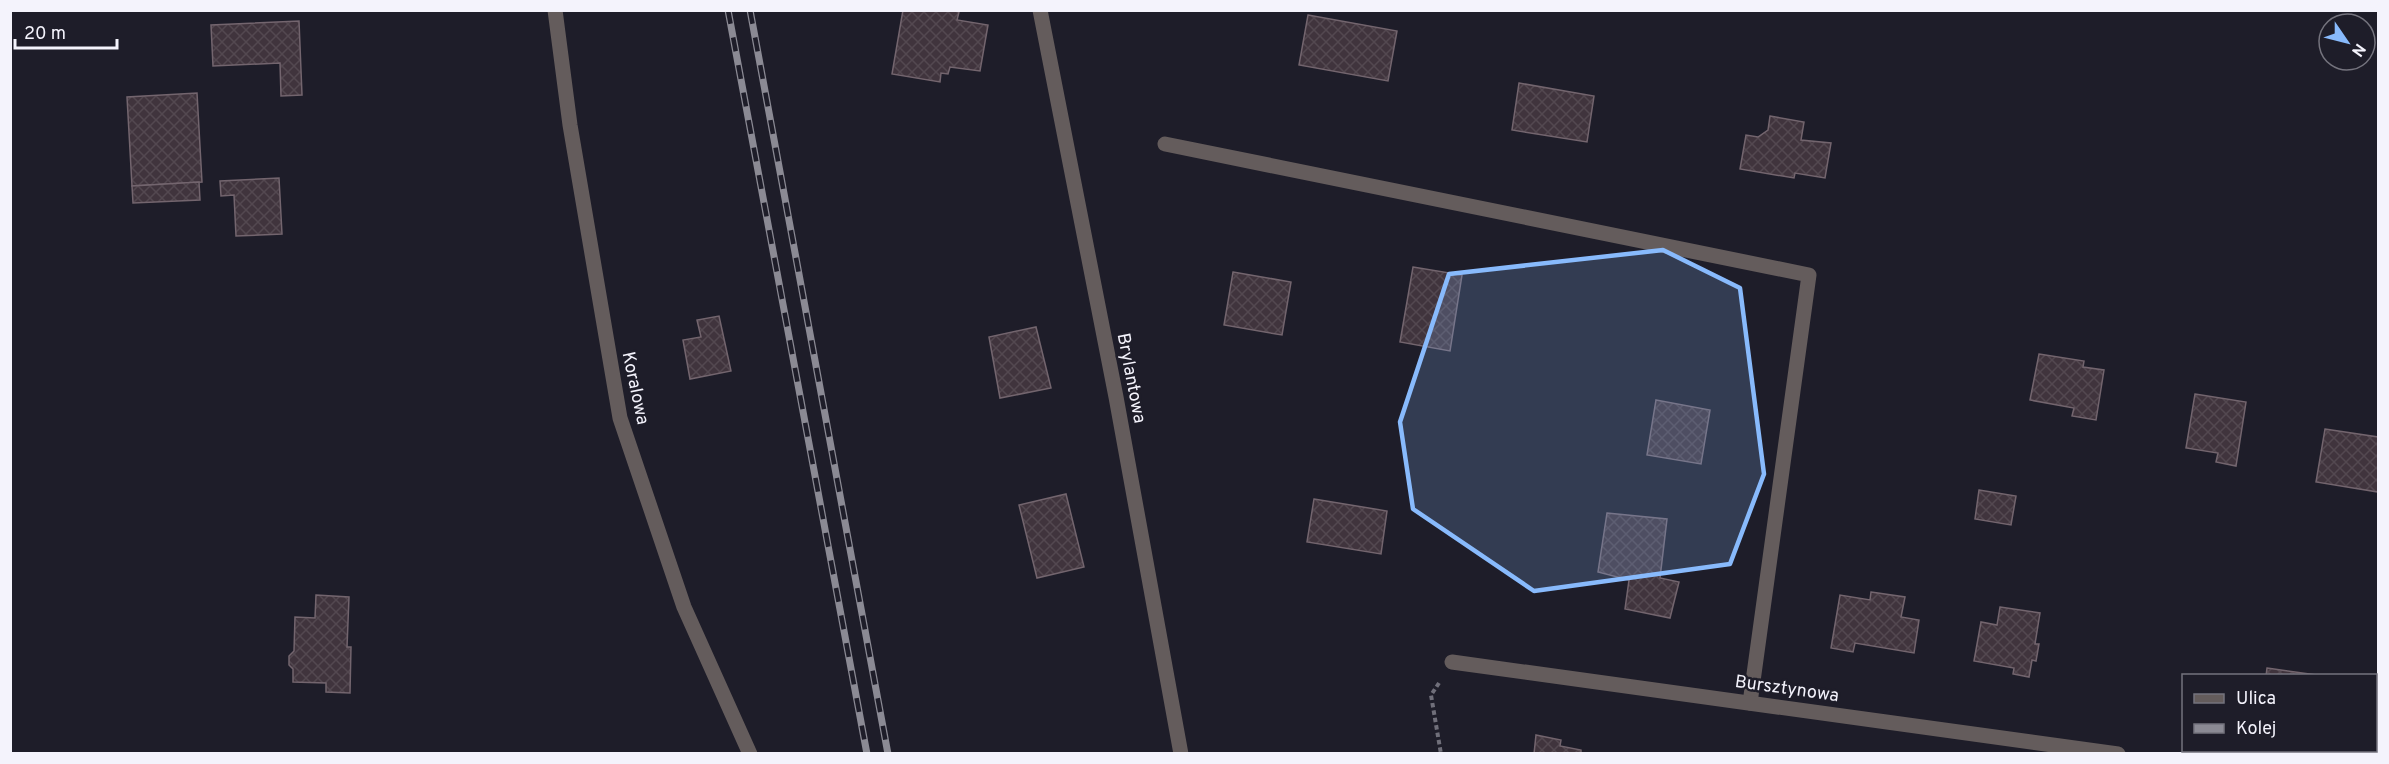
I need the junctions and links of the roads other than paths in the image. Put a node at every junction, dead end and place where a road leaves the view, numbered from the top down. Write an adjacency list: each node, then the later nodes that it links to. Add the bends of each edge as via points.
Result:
1 (555, 10): 6 (street, Koralowa, via 570,125 620,418 684,608)
2 (1040, 10): 7 (street, Brylantowa)
3 (1165, 144): 5 (street, via 1809,275)
4 (1452, 662): 5 (street, Bursztynowa)
5 (1750, 703): 8 (street, Bursztynowa)
6 (750, 753)
7 (1181, 753)
8 (2118, 753)

